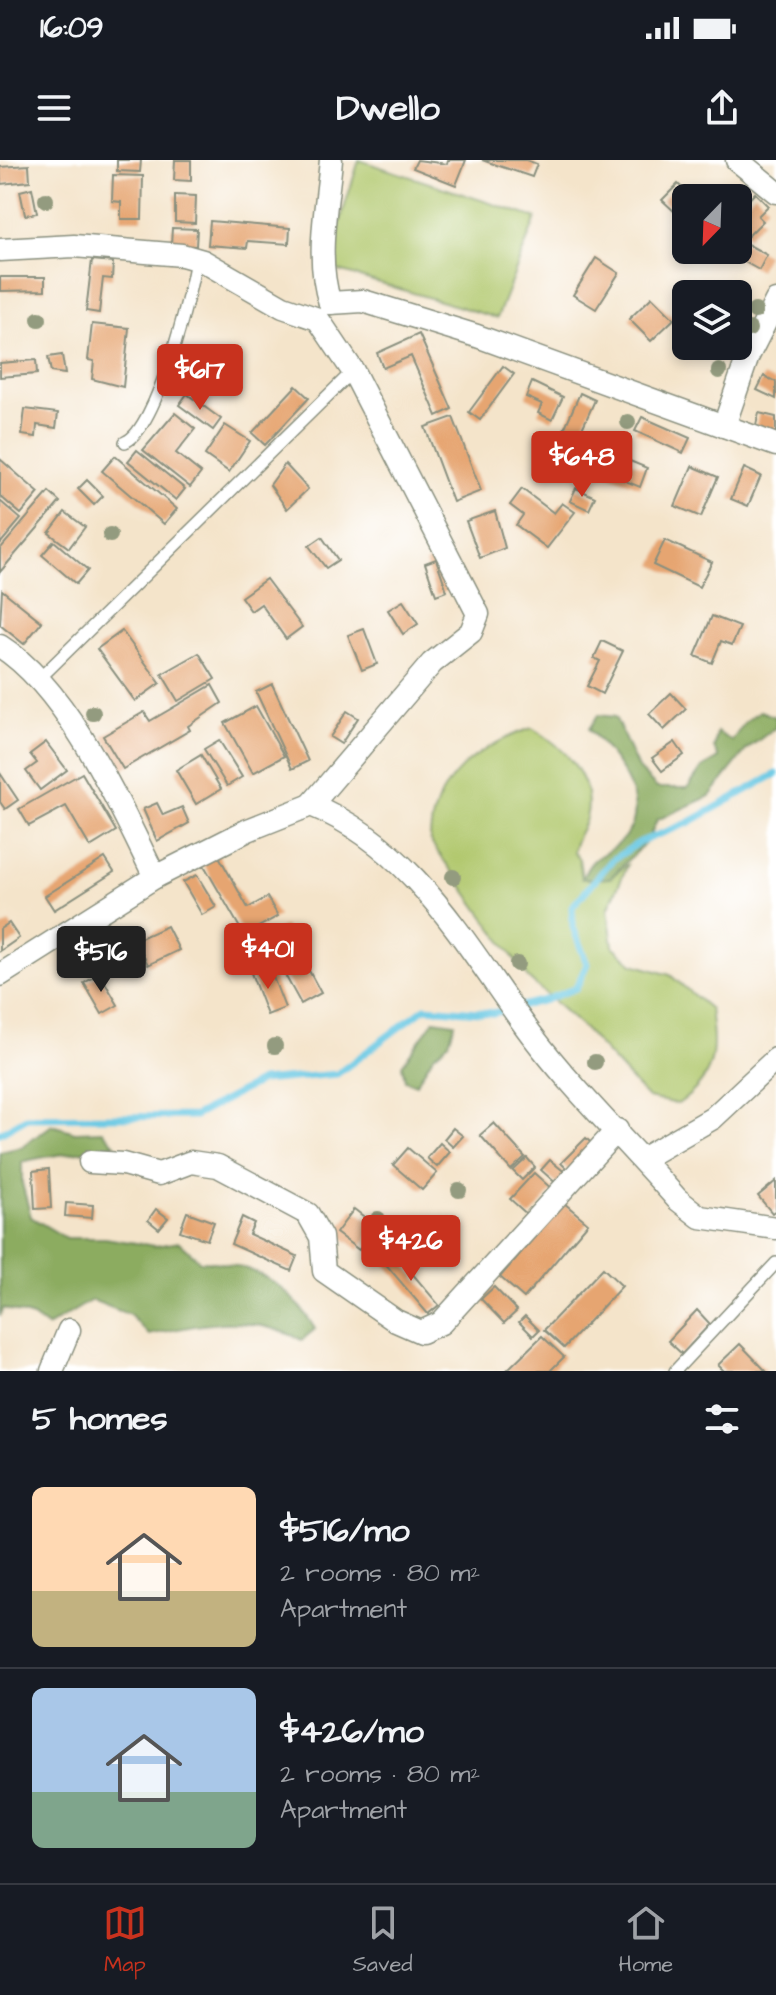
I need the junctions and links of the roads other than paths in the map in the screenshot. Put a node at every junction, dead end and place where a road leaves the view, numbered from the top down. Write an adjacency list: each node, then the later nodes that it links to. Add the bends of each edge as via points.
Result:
1 (331, 160): 7 (street)
2 (737, 160): 3 (street)
3 (776, 192)
4 (0, 250): 5 (street, via 124,248)
5 (196, 259): 7 (street, via 283,307); 10 (lane, via 192,292 161,385 136,433)
6 (776, 301): 9 (street, via 748,356)
7 (324, 311): 8 (street); 9 (street, via 363,301 477,336)
8 (353, 371): 13 (lane); 14 (street, via 478,614 471,632 432,663)
9 (724, 426): 11 (street)
10 (125, 442)
11 (776, 445)
12 (0, 646): 13 (street)
13 (40, 678): 15 (street, via 103,776)
14 (311, 805): 15 (street); 18 (street, via 359,827 391,854 467,940 532,1035)
15 (155, 877): 16 (street)
16 (0, 975)
17 (776, 1059): 19 (street, via 713,1118)
18 (617, 1130): 19 (street); 20 (street, via 441,1323 421,1332 324,1271 321,1237 308,1214 254,1183 218,1166 191,1162 159,1174)
19 (642, 1159): 21 (street, via 700,1217)
20 (90, 1162)
21 (776, 1228)
22 (776, 1263): 25 (lane)
23 (69, 1330): 24 (street)
24 (52, 1371)
25 (675, 1371)

